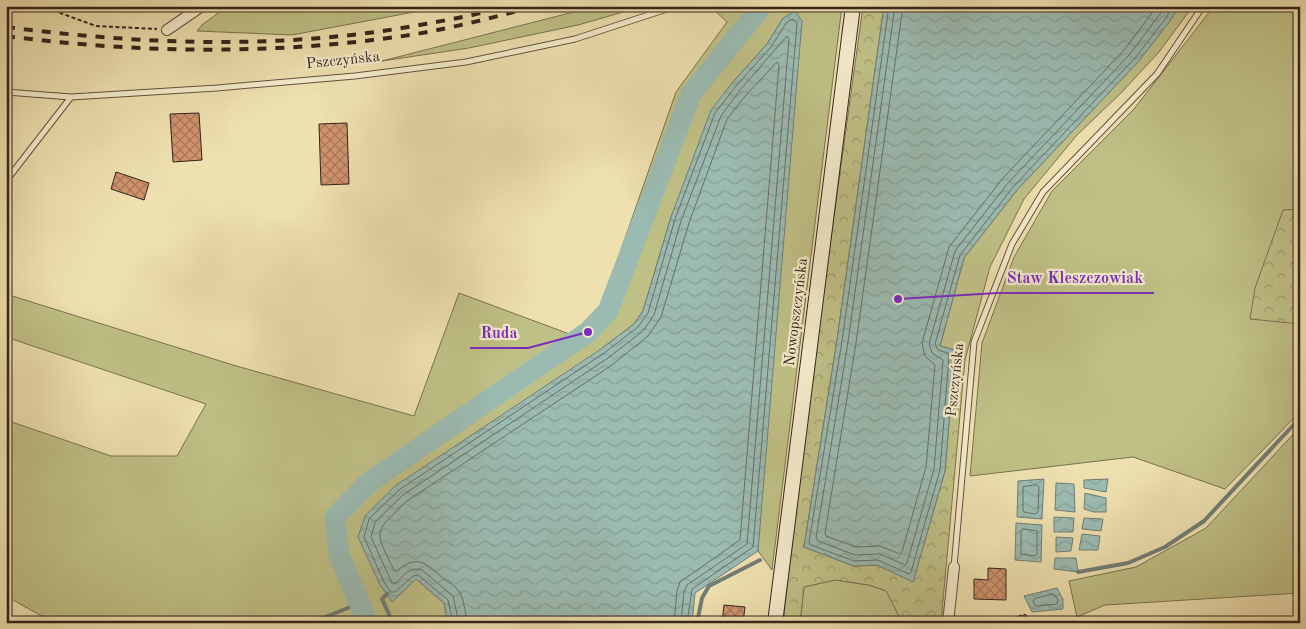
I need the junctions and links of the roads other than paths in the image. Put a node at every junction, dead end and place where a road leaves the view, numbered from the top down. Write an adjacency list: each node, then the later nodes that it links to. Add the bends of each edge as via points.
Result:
1 (202, 6): 5 (street)
2 (676, 6): 7 (lane, Pszczyńska, via 575,39 466,62 355,76)
3 (853, 6): 10 (main road, Nowopszczyńska)
4 (1203, 6): 9 (lane, Pszczyńska, via 1157,74 1043,192 1012,244 974,342)
5 (167, 30)
6 (6, 92): 7 (lane, Pszczyńska)
7 (71, 97): 8 (lane)
8 (6, 182)
9 (954, 567): 11 (street, Pszczyńska)
10 (775, 623)
11 (948, 623)

